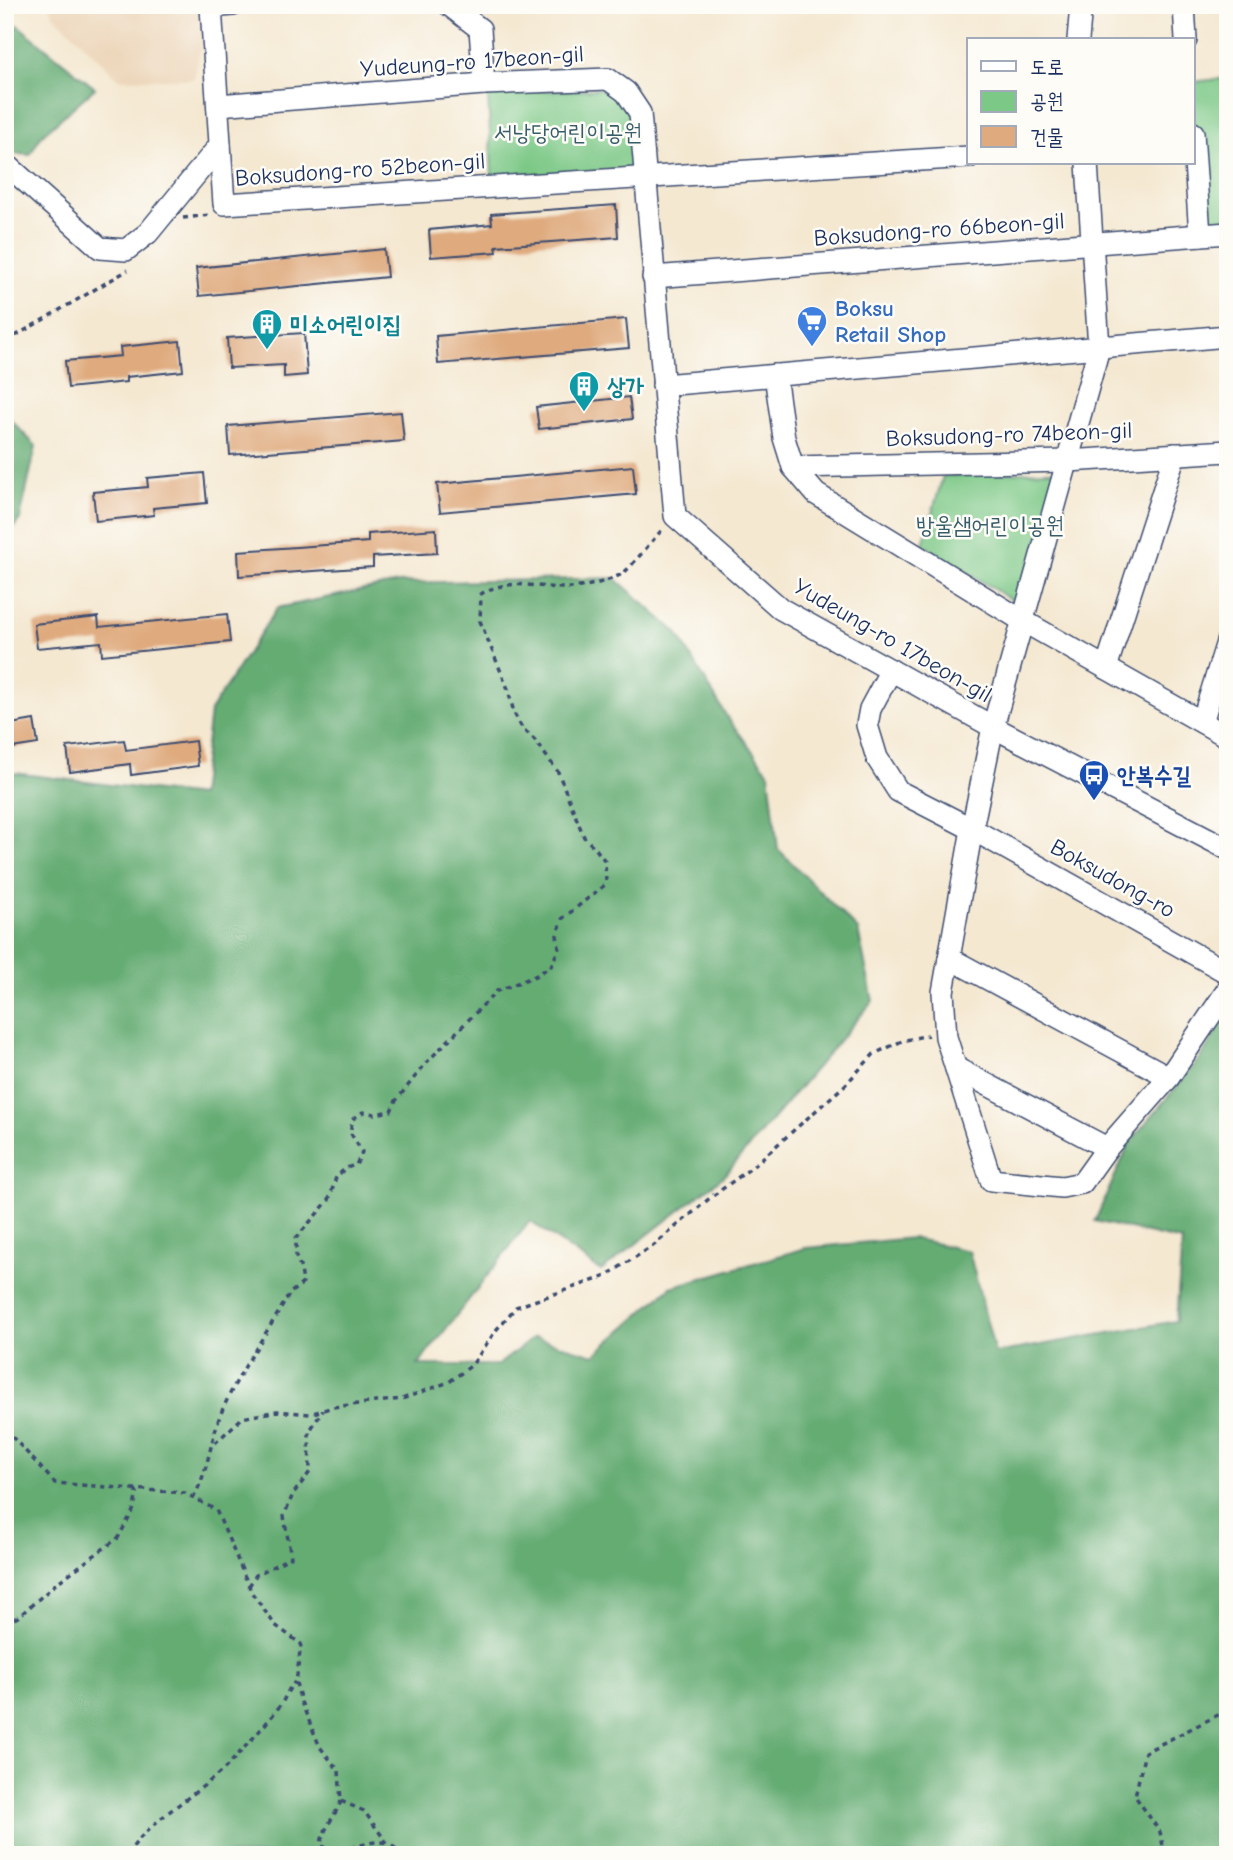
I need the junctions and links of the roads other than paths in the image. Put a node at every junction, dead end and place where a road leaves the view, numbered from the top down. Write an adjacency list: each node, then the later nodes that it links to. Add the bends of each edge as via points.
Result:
1 (233, 5): 5 (street, Boksudong-ro 52beon-gil)
2 (449, 5): 8 (street, via 480,29)
3 (1081, 5): 6 (street)
4 (1184, 5): 7 (street)
5 (211, 6): 9 (street, Boksudong-ro 52beon-gil)
6 (1078, 38)
7 (1186, 38)
8 (484, 84): 9 (street, Yudeung-ro 17beon-gil); 15 (street, Yudeung-ro 17beon-gil, via 608,79 626,92 640,113)
9 (218, 105): 10 (street, Boksudong-ro 52beon-gil)
10 (220, 145): 13 (street, via 148,233 126,250 100,248); 15 (street, Boksudong-ro 52beon-gil, via 225,204)
11 (1194, 148): 17 (street)
12 (967, 157): 15 (street, Boksudong-ro 52beon-gil)
13 (5, 163)
14 (1087, 164): 18 (street, Yudeung-ro 17beon-gil)
15 (646, 178): 19 (street, Yudeung-ro 17beon-gil)
16 (1228, 233): 17 (street, Boksudong-ro 66beon-gil)
17 (1200, 235): 18 (street, Boksudong-ro 66beon-gil)
18 (1092, 244): 19 (street, Boksudong-ro 66beon-gil); 21 (street, Yudeung-ro 17beon-gil)
19 (653, 277): 23 (street, Yudeung-ro 17beon-gil)
20 (1228, 336): 21 (street)
21 (1099, 348): 22 (street); 26 (street, Yudeung-ro 17beon-gil)
22 (775, 375): 23 (street); 27 (street)
23 (663, 385): 31 (street, Yudeung-ro 17beon-gil, via 675,516 781,609)
24 (1228, 451): 25 (street, Boksudong-ro 74beon-gil)
25 (1175, 454): 26 (street, Boksudong-ro 74beon-gil); 30 (street)
26 (1068, 461): 27 (street, Boksudong-ro 74beon-gil); 28 (street, Yudeung-ro 17beon-gil)
27 (793, 467): 28 (street, via 816,494)
28 (1023, 621): 30 (street); 33 (street, Yudeung-ro 17beon-gil)
29 (1228, 639): 32 (street)
30 (1106, 668): 32 (street)
31 (891, 670): 33 (street, Yudeung-ro 17beon-gil); 35 (street, Boksudong-ro, via 870,709 867,726 877,758 898,791)
32 (1202, 722): 34 (street)
33 (993, 727): 35 (street); 36 (street, Yudeung-ro 17beon-gil)
34 (1228, 737)
35 (972, 830): 37 (street); 38 (street, Boksudong-ro)
36 (1228, 849)
37 (949, 958): 40 (street, via 943,992 945,1029); 41 (street)
38 (1228, 973)
39 (1228, 989): 41 (street)
40 (956, 1068): 42 (street); 42 (street, via 991,1181 1062,1187 1082,1183)
41 (1168, 1077): 42 (street)
42 (1107, 1148)

